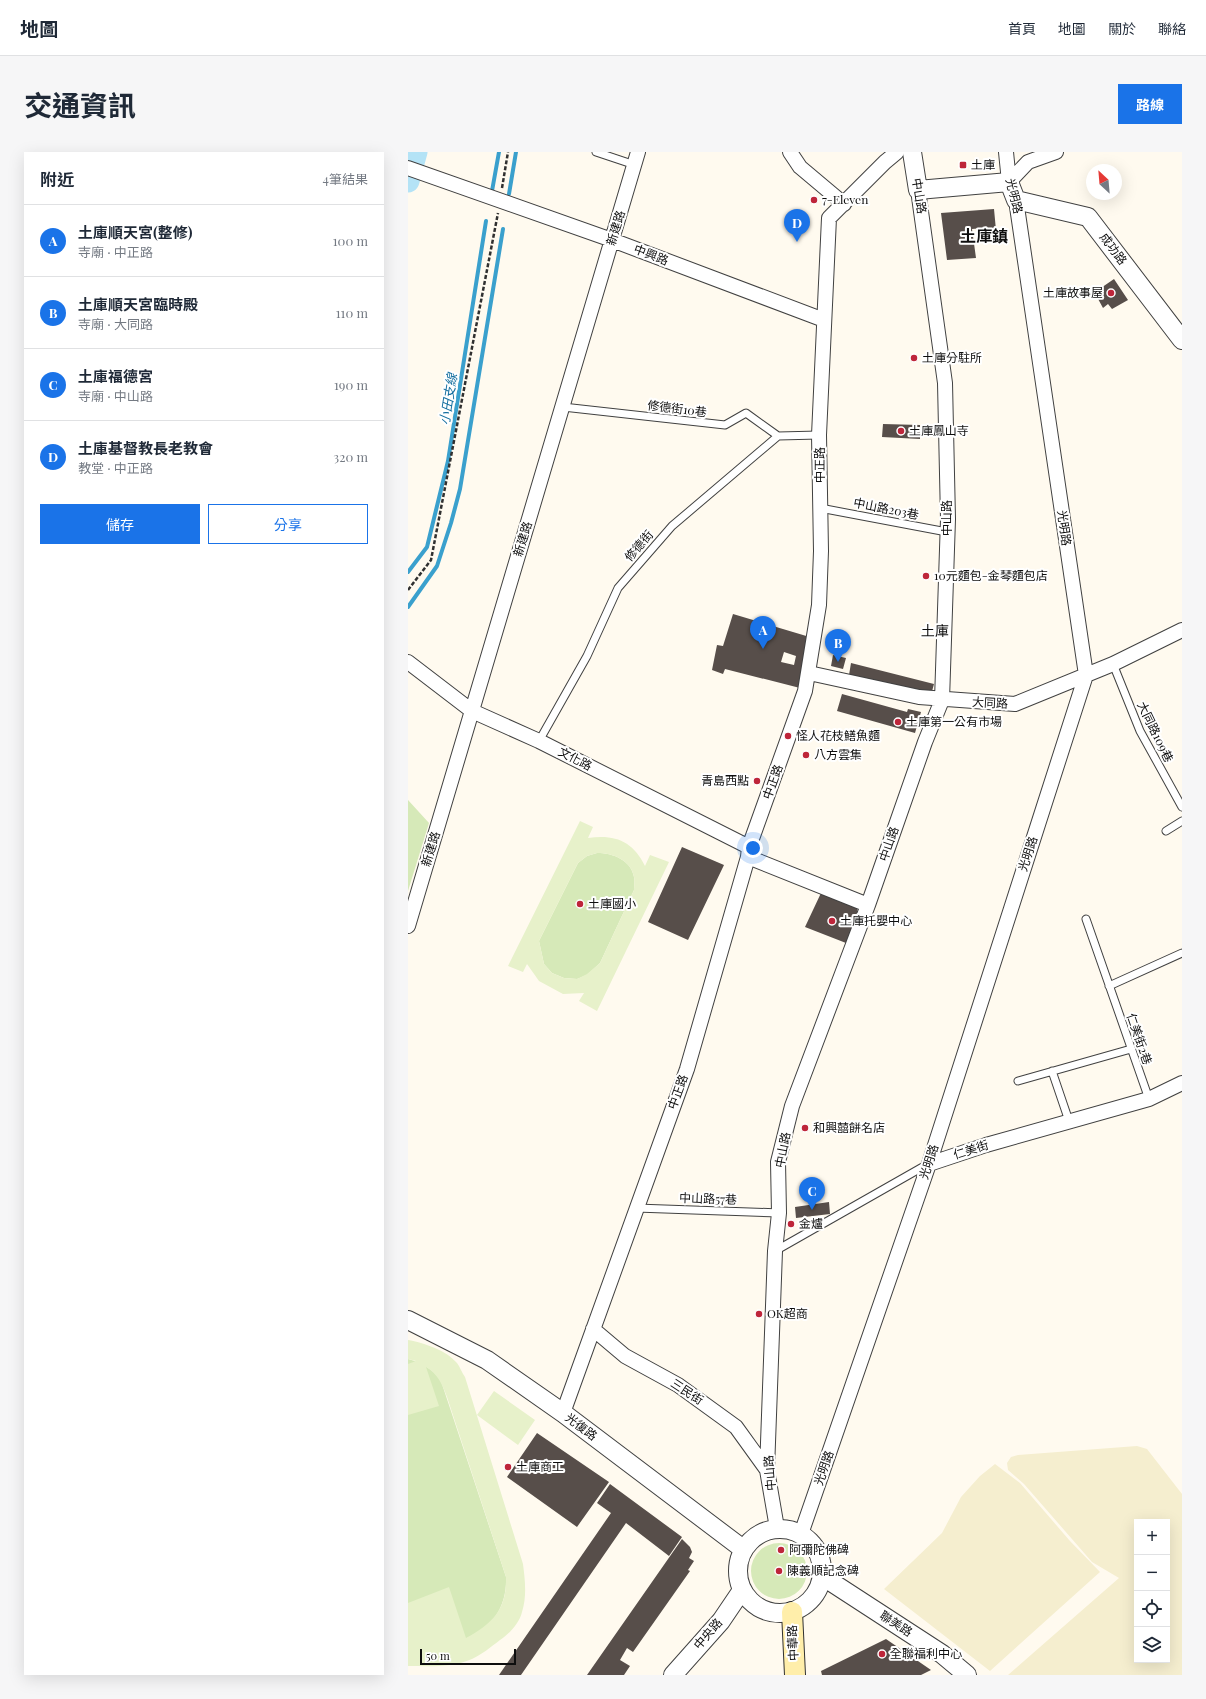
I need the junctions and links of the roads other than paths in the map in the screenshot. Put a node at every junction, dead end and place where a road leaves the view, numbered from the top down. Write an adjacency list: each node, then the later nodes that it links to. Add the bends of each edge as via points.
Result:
1 (596, 152): 7 (lane)
2 (790, 152): 12 (street, via 800,167)
3 (897, 152): 12 (street, 中正路)
4 (912, 152): 10 (street, 中山路)
5 (1006, 152): 9 (street, 光明路)
6 (1056, 152): 9 (street, via 1028,162)
7 (637, 159): 13 (street, 新建路)
8 (415, 171): 13 (street, 中興路)
9 (1009, 182): 10 (street); 11 (street, 光明路)
10 (918, 190): 20 (street, 中山路, via 945,383)
11 (1016, 200): 15 (street, 成功路, via 1088,217); 25 (street, 光明路)
12 (844, 204): 14 (street, 中正路, via 829,218)
13 (612, 240): 14 (street, 中興路); 16 (street, 新建路)
14 (824, 320): 17 (street, 中正路)
15 (1181, 337)
16 (563, 407): 18 (lane, 修德街10巷, via 725,425 746,413); 27 (street, 新建路)
17 (820, 435): 18 (lane); 19 (street, 中正路)
18 (778, 436): 28 (lane, 修德街, via 672,526 618,588 587,656)
19 (820, 508): 20 (lane, 中山路203巷); 24 (street, 中正路, via 819,605)
20 (947, 532): 26 (street, 中山路)
21 (1182, 630): 23 (street, 大同路)
22 (408, 662): 27 (street, 文化路)
23 (1113, 664): 25 (street, 大同路); 29 (lane, 大同路109巷, via 1140,732)
24 (809, 673): 26 (street, 大同路); 32 (street, 中正路, via 805,691)
25 (1086, 675): 26 (street, 大同路, via 1015,704); 44 (street, 光明路)
26 (942, 700): 33 (street, 中山路)
27 (472, 711): 28 (street, 文化路); 35 (street, 新建路)
28 (539, 741): 32 (street, 文化路)
29 (1182, 807)
30 (1182, 821): 31 (lane)
31 (1166, 831)
32 (748, 852): 33 (street, 文化路); 45 (street, 中正路, via 686,1070)
33 (868, 906): 46 (street, 中山路, via 792,1106 778,1162)
34 (1086, 919): 37 (lane, 仁美街2巷)
35 (408, 926)
36 (1182, 953): 37 (lane)
37 (1109, 986): 38 (lane, 仁美街2巷)
38 (1131, 1049): 39 (lane); 42 (lane, 仁美街2巷)
39 (1052, 1071): 40 (lane); 43 (lane)
40 (1018, 1081)
41 (1182, 1083): 42 (street, 仁美街)
42 (1149, 1099): 43 (street, 仁美街)
43 (1069, 1121): 44 (street, 仁美街)
44 (929, 1164): 47 (lane, 仁美街); 53 (street, 光明路)
45 (636, 1208): 46 (lane, 中山路57巷); 49 (street, 中正路)
46 (780, 1213): 47 (street, 中山路)
47 (775, 1251): 51 (street, 中山路)
48 (408, 1320): 50 (street, 光復路, via 487,1360)
49 (593, 1329): 50 (street, 中正路); 51 (street, 三民街, via 625,1356 678,1385 736,1427)
50 (563, 1413): 54 (street, 光復路)
51 (767, 1470): 52 (street, 中山路)
52 (777, 1528): 53 (street); 54 (street, via 764,1531)
53 (801, 1534): 55 (street, via 818,1552)
54 (743, 1549): 56 (street, via 737,1577)
55 (822, 1576): 57 (street, via 812,1598 803,1607); 60 (street, 聯美路, via 942,1654)
56 (742, 1590): 57 (street, via 750,1602 763,1610 777,1614); 58 (street, 中央路, via 721,1621)
57 (792, 1612): 59 (main road, 中華路)
58 (672, 1675)
59 (795, 1675)
60 (967, 1675)

